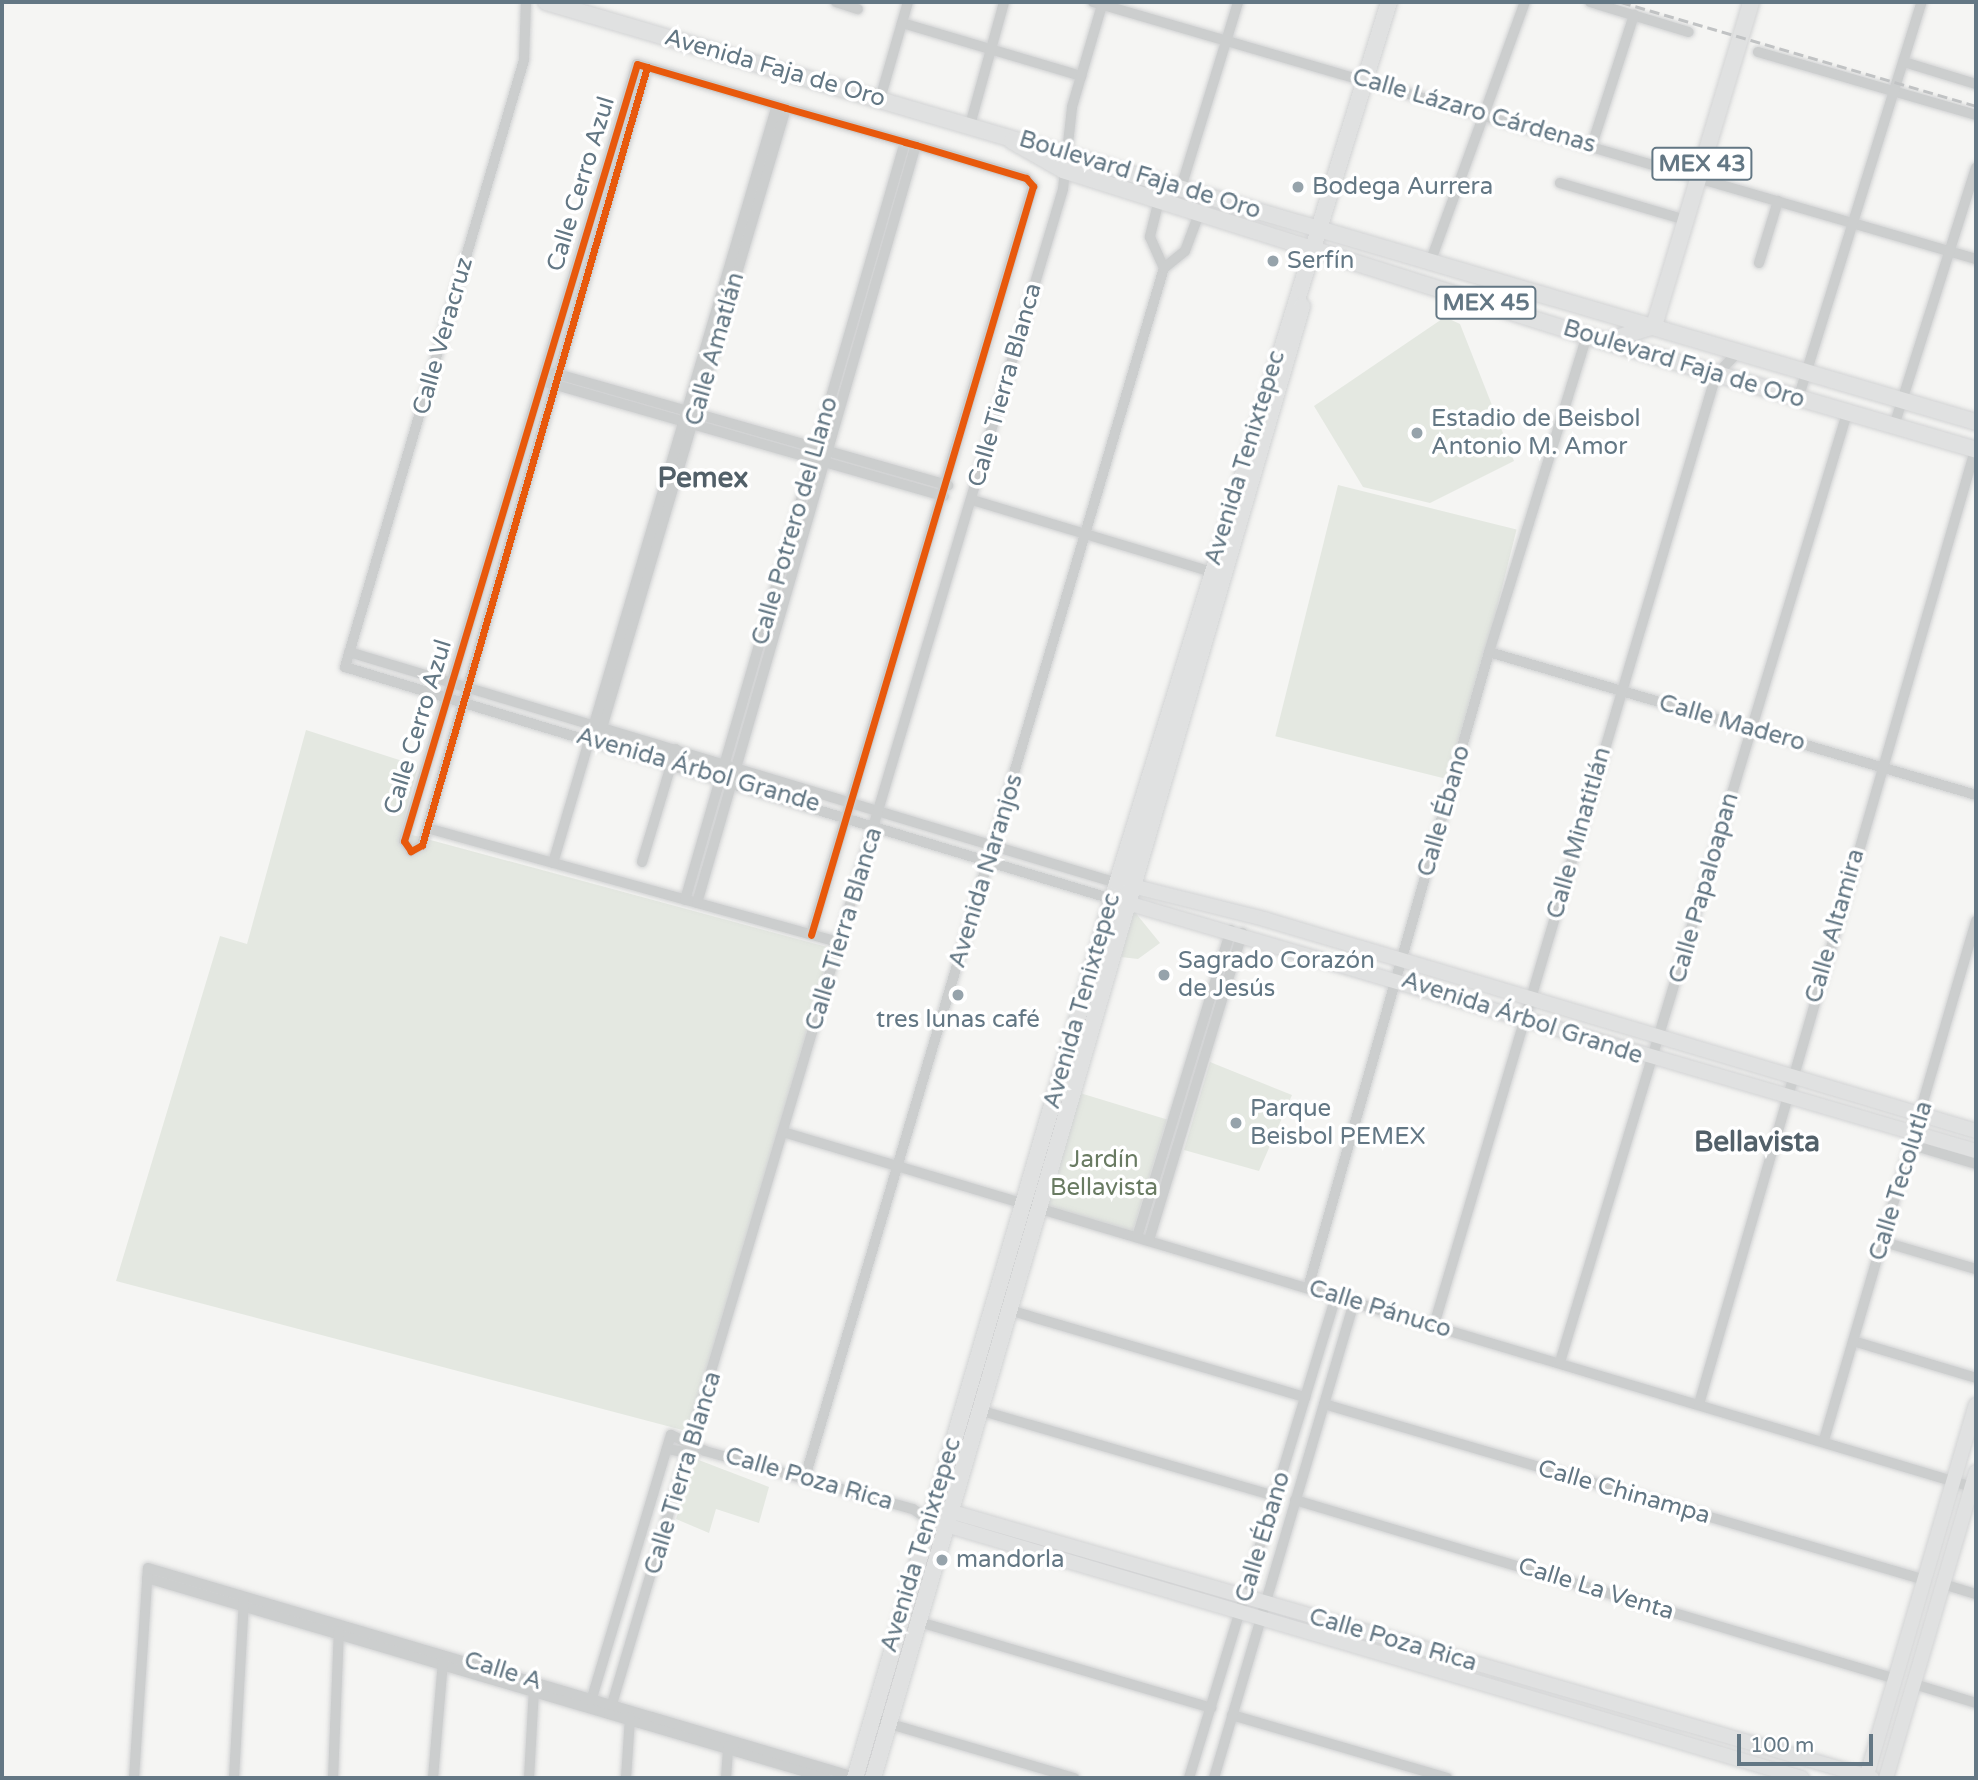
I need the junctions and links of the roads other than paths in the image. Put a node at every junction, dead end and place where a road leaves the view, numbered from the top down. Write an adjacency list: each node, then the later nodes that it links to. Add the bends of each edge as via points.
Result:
1 (526, 2): 84 (street, Calle Veracruz, via 524,60)
2 (546, 2): 26 (main road, Avenida Faja de Oro / MEX 45)
3 (836, 2): 13 (street)
4 (908, 2): 15 (street)
5 (1004, 2): 18 (street)
6 (1238, 2): 17 (street)
7 (1389, 2): 23 (main road, Avenida Tenixtepec)
8 (1525, 2): 28 (street)
9 (1590, 2): 14 (street)
10 (1751, 2): 37 (main road, MEX 43)
11 (1922, 2): 20 (street)
12 (1099, 3): 17 (street, Calle Lázaro Cárdenas); 22 (street, Calle Tierra Blanca)
13 (858, 9)
14 (1634, 15): 16 (street); 33 (street)
15 (902, 23): 18 (street); 26 (street)
16 (1689, 32)
17 (1226, 40): 23 (street, Calle Lázaro Cárdenas); 39 (street)
18 (991, 50): 22 (street); 30 (street)
19 (1758, 52): 25 (street)
20 (1903, 62): 24 (street); 25 (street)
21 (642, 66): 27 (street); 44 (street, Calle Cerro Azul); 46 (street, Calle Cerro Azul)
22 (1081, 76): 34 (street, Calle Tierra Blanca)
23 (1364, 79): 28 (street, Calle Lázaro Cárdenas); 48 (main road, Avenida Tenixtepec)
24 (1976, 84)
25 (1894, 91): 29 (street); 47 (street)
26 (880, 99): 30 (main road, Avenida Faja de Oro / MEX 45)
27 (781, 106): 32 (street); 66 (street, Calle Amatlán)
28 (1484, 114): 33 (street, Calle Lázaro Cárdenas); 52 (street)
29 (1976, 115)
30 (970, 125): 31 (main road, Avenida Faja de Oro / MEX 45)
31 (1005, 135): 34 (main road, Boulevard Faja de Oro / MEX 45); 36 (main road, Boulevard Faja de Oro / MEX 45)
32 (911, 144): 71 (street, Calle Potrero del Llano); 72 (street, Calle Potrero del Llano); 76 (street, via 1033,186)
33 (1592, 145): 37 (street, Calle Lázaro Cárdenas)
34 (1063, 152): 36 (street, Calle Tierra Blanca); 39 (main road, Boulevard Faja de Oro / MEX 45)
35 (1976, 168): 50 (street)
36 (1063, 170): 40 (main road, Boulevard Faja de Oro / MEX 45); 78 (street, Calle Tierra Blanca)
37 (1699, 177): 41 (street, Calle Lázaro Cárdenas); 45 (main road, MEX 43)
38 (1560, 183): 45 (street)
39 (1181, 188): 42 (street); 48 (main road, Boulevard Faja de Oro / MEX 45)
40 (1159, 200): 42 (main road, Boulevard Faja de Oro / MEX 45); 54 (street, via 1150,237)
41 (1778, 201): 47 (street, Calle Lázaro Cárdenas); 53 (street)
42 (1176, 205): 43 (main road, Boulevard Faja de Oro / MEX 45)
43 (1200, 212): 49 (main road, Boulevard Faja de Oro / MEX 45); 54 (street, Avenida Naranjos, via 1185,251)
44 (591, 219): 46 (street); 58 (street, Calle Cerro Azul)
45 (1686, 219): 55 (main road, MEX 43)
46 (602, 222): 60 (street, Calle Cerro Azul)
47 (1853, 223): 50 (street, Calle Lázaro Cárdenas); 59 (street)
48 (1322, 228): 49 (main road, Avenida Tenixtepec); 52 (main road, Boulevard Faja de Oro / MEX 45)
49 (1314, 247): 56 (main road, Boulevard Faja de Oro / MEX 45); 82 (main road, Avenida Tenixtepec)
50 (1950, 251): 51 (street, Calle Lázaro Cárdenas); 65 (street)
51 (1976, 259)
52 (1431, 260): 55 (main road, Boulevard Faja de Oro / MEX 45)
53 (1759, 263)
54 (1164, 268): 81 (street, Avenida Naranjos)
55 (1654, 327): 56 (main road, via 1622,341); 57 (main road, Boulevard Faja de Oro / MEX 45)
56 (1587, 336): 61 (main road, Boulevard Faja de Oro / MEX 45); 83 (street, Calle Ébano)
57 (1739, 352): 59 (main road, Boulevard Faja de Oro / MEX 45); 61 (street, Calle Minatitlán)
58 (545, 370): 60 (street); 62 (street, Calle Cerro Azul)
59 (1807, 372): 64 (street); 65 (main road, Boulevard Faja de Oro / MEX 45)
60 (558, 374): 63 (street, Calle Cerro Azul); 66 (street)
61 (1716, 375): 64 (main road, Boulevard Faja de Oro / MEX 45); 88 (street, Calle Minatitlán)
62 (542, 381): 63 (street); 79 (street, Calle Cerro Azul)
63 (555, 385): 69 (street); 80 (street, Calle Cerro Azul)
64 (1798, 399): 67 (main road, Boulevard Faja de Oro / MEX 45)
65 (1902, 400): 68 (main road, Boulevard Faja de Oro / MEX 45); 70 (street)
66 (691, 412): 69 (street, Calle Amatlán); 71 (street)
67 (1847, 413): 70 (main road, Boulevard Faja de Oro / MEX 45); 93 (street, Calle Papaloapan)
68 (1976, 422)
69 (688, 423): 74 (street); 91 (street, Calle Amatlán); 92 (street, Calle Amatlán)
70 (1894, 426): 73 (main road, Boulevard Faja de Oro / MEX 45)
71 (816, 447): 72 (street); 74 (street, Calle Potrero del Llano)
72 (828, 450): 75 (street, Calle Potrero del Llano); 76 (street)
73 (1976, 450): 104 (street, Calle Altamira)
74 (813, 459): 75 (street); 102 (street, Calle Potrero del Llano)
75 (824, 462): 77 (street); 103 (street, Calle Potrero del Llano)
76 (947, 485): 77 (street)
77 (944, 496): 108 (street)
78 (972, 500): 81 (street); 109 (street, Calle Tierra Blanca)
79 (498, 528): 80 (street); 86 (street, Calle Cerro Azul)
80 (513, 532): 87 (street, Calle Cerro Azul)
81 (1087, 534): 82 (street); 115 (street, Avenida Naranjos)
82 (1218, 574): 95 (main road, Avenida Tenixtepec)
83 (1489, 652): 88 (street, Calle Madero); 128 (street, Calle Ébano)
84 (349, 653): 85 (street, Calle Veracruz); 86 (street, Avenida Árbol Grande)
85 (345, 667): 89 (street, Avenida Árbol Grande)
86 (451, 683): 87 (street, Avenida Árbol Grande); 89 (street, Calle Cerro Azul)
87 (468, 688): 90 (street, Calle Cerro Azul); 91 (street, Avenida Árbol Grande)
88 (1619, 690): 93 (street, Calle Madero); 130 (street, Calle Minatitlán)
89 (447, 697): 90 (street, Avenida Árbol Grande); 94 (street, Calle Cerro Azul)
90 (463, 702): 96 (street, Calle Cerro Azul); 97 (street, Avenida Árbol Grande)
91 (591, 724): 92 (street, Avenida Árbol Grande); 97 (street, Calle Amatlán)
92 (602, 728): 97 (street, Calle Amatlán); 98 (street, Avenida Árbol Grande)
93 (1750, 729): 104 (street, Calle Madero); 132 (street, Calle Papaloapan)
94 (436, 733): 96 (street); 99 (street, Calle Cerro Azul)
95 (1170, 733): 119 (main road, Avenida Tenixtepec); 120 (main road, Avenida Tenixtepec)
96 (453, 738): 100 (street, Calle Cerro Azul)
97 (590, 742): 101 (street, Avenida Árbol Grande); 118 (street, Calle Amatlán)
98 (676, 749): 101 (street); 102 (street, Avenida Árbol Grande)
99 (430, 754): 100 (street); 112 (street, Calle Cerro Azul, via 405,847 418,850)
100 (447, 759): 112 (street, Calle Cerro Azul)
101 (672, 763): 105 (street, Avenida Árbol Grande); 117 (street)
102 (724, 763): 103 (street, Avenida Árbol Grande); 105 (street, Calle Potrero del Llano)
103 (736, 767): 106 (street, Calle Potrero del Llano); 108 (street, Avenida Árbol Grande)
104 (1880, 767): 107 (street, Calle Madero); 134 (street, Calle Altamira)
105 (720, 777): 106 (street, Avenida Árbol Grande); 113 (street, Calle Potrero del Llano)
106 (732, 780): 110 (street, Avenida Árbol Grande); 114 (street, Calle Potrero del Llano)
107 (1976, 795)
108 (852, 801): 109 (street, Avenida Árbol Grande); 110 (street)
109 (880, 810): 111 (street, Calle Tierra Blanca); 115 (street, Avenida Árbol Grande)
110 (848, 814): 111 (street, Avenida Árbol Grande); 126 (street)
111 (876, 823): 116 (street, Avenida Árbol Grande); 127 (street, Calle Tierra Blanca)
112 (427, 828): 118 (street)
113 (703, 836): 114 (street); 121 (street, Calle Potrero del Llano)
114 (715, 839): 122 (street, Calle Potrero del Llano)
115 (994, 845): 116 (street, Avenida Naranjos); 120 (street, Avenida Árbol Grande)
116 (990, 859): 120 (street, Avenida Árbol Grande); 142 (street, Avenida Naranjos)
117 (642, 862)
118 (552, 863): 121 (street)
119 (1134, 887): 120 (street, Avenida Árbol Grande); 123 (main road, Avenida Tenixtepec); 128 (street, Avenida Árbol Grande)
120 (1114, 891): 123 (street, Avenida Árbol Grande); 143 (main road, Avenida Tenixtepec)
121 (685, 900): 122 (street)
122 (697, 903): 126 (street)
123 (1129, 904): 125 (street, Avenida Árbol Grande); 144 (main road, Avenida Tenixtepec)
124 (1976, 921): 136 (street, Calle Tecolutla)
125 (1237, 931): 129 (street, Avenida Árbol Grande); 145 (street); 146 (street)
126 (811, 935): 127 (street)
127 (838, 943): 138 (street, Calle Tierra Blanca)
128 (1403, 961): 129 (street, Calle Ébano); 130 (street, Avenida Árbol Grande)
129 (1398, 978): 131 (street, Avenida Árbol Grande); 149 (street, Calle Ébano)
130 (1532, 1000): 131 (street, Calle Minatitlán); 132 (street, Avenida Árbol Grande)
131 (1527, 1017): 133 (street, Avenida Árbol Grande); 153 (street, Calle Minatitlán)
132 (1661, 1038): 133 (street, Calle Papaloapan); 134 (street, Avenida Árbol Grande)
133 (1654, 1060): 135 (street, Avenida Árbol Grande); 155 (street, Calle Papaloapan)
134 (1793, 1075): 135 (street, Calle Altamira); 136 (street, Avenida Árbol Grande)
135 (1786, 1097): 139 (street, Avenida Árbol Grande); 159 (street, Calle Altamira)
136 (1922, 1114): 137 (street, Avenida Árbol Grande); 139 (street, Calle Tecolutla)
137 (1976, 1131)
138 (783, 1132): 142 (street, Calle Pánuco); 163 (street, Calle Tierra Blanca)
139 (1914, 1140): 140 (street, Avenida Árbol Grande); 141 (street); 147 (street, Calle Tecolutla)
140 (1976, 1151)
141 (1976, 1164)
142 (898, 1166): 143 (street, Calle Pánuco); 167 (street, Avenida Naranjos)
143 (1023, 1203): 144 (street, Calle Pánuco); 172 (main road, Avenida Tenixtepec)
144 (1039, 1208): 145 (street, Calle Pánuco); 152 (main road, Avenida Tenixtepec)
145 (1137, 1237): 146 (street, Calle Pánuco)
146 (1149, 1240): 149 (street, Calle Pánuco)
147 (1884, 1241): 148 (street); 154 (street, Calle Tecolutla)
148 (1976, 1269)
149 (1308, 1287): 150 (street, Calle Pánuco)
150 (1336, 1296): 151 (street, Calle Pánuco); 157 (street, Calle Ébano)
151 (1354, 1301): 153 (street, Calle Pánuco); 158 (street, Calle Ébano)
152 (1009, 1310): 157 (street); 161 (main road, Avenida Tenixtepec)
153 (1434, 1325): 155 (street, Calle Pánuco)
154 (1853, 1341): 156 (street); 162 (street, Calle Tecolutla)
155 (1560, 1362): 159 (street, Calle Pánuco)
156 (1976, 1378)
157 (1305, 1397): 170 (street, Calle Ébano)
158 (1324, 1404): 171 (street, Calle Ébano); 173 (street, Calle Chinampa)
159 (1699, 1404): 162 (street, Calle Pánuco)
160 (1976, 1405): 168 (street)
161 (979, 1410): 170 (street); 172 (main road, Avenida Tenixtepec)
162 (1824, 1440): 168 (street, Calle Pánuco)
163 (693, 1441): 164 (street, Calle Tierra Blanca, via 671,1435); 165 (street, Calle Poza Rica); 166 (street, Calle Tierra Blanca)
164 (667, 1449): 166 (street); 190 (street, Calle Tierra Blanca)
165 (705, 1451): 166 (street, Calle Poza Rica); 167 (street, Calle Poza Rica)
166 (689, 1455): 196 (street, Calle Tierra Blanca)
167 (806, 1475): 172 (street, Calle Poza Rica)
168 (1954, 1481): 169 (street, Calle Pánuco); 173 (street)
169 (1975, 1482): 174 (street)
170 (1275, 1496): 176 (street, Calle Ébano)
171 (1295, 1500): 178 (street, Calle Ébano); 186 (street, Calle La Venta)
172 (939, 1516): 176 (street, Calle Poza Rica); 179 (street, Calle Poza Rica); 181 (main road, Avenida Tenixtepec); 200 (main road, Avenida Tenixtepec)
173 (1925, 1580): 186 (street)
174 (1943, 1584): 175 (street); 187 (street)
175 (1976, 1594)
176 (1244, 1597): 178 (street, Calle Poza Rica); 179 (street, Calle Ébano)
177 (244, 1601): 182 (street, Calle A); 183 (street, Calle A); 202 (street, Calle A, via 148,1573); 203 (street)
178 (1265, 1602): 180 (street, Calle Ébano); 189 (street, Calle Poza Rica)
179 (1240, 1612): 180 (street, Calle Poza Rica); 194 (street, Calle Ébano)
180 (1261, 1619): 193 (street, Calle Poza Rica); 197 (street, Calle Ébano)
181 (916, 1621): 194 (street); 200 (main road, Avenida Tenixtepec)
182 (340, 1623): 183 (street); 184 (street, Calle A)
183 (339, 1634): 185 (street, Calle A); 204 (street)
184 (452, 1656): 185 (street); 188 (street, Calle A)
185 (439, 1664): 188 (street, Calle A); 205 (street)
186 (1896, 1679): 217 (street)
187 (1914, 1684): 192 (street); 218 (street)
188 (535, 1686): 190 (street, Calle A); 195 (street, Calle A); 206 (street)
189 (1557, 1687): 191 (street, Calle Poza Rica); 193 (street)
190 (592, 1698): 195 (street, Calle Tierra Blanca); 196 (street, Calle A)
191 (1594, 1698): 198 (street); 217 (street, Calle Poza Rica)
192 (1976, 1703)
193 (1550, 1704): 198 (street, Calle Poza Rica)
194 (1211, 1708): 213 (street, Calle Ébano)
195 (589, 1709): 196 (street, Calle A)
196 (611, 1709): 199 (street, Calle A)
197 (1232, 1714): 214 (street, Calle Ébano); 215 (street)
198 (1586, 1714): 216 (street, Calle Poza Rica)
199 (630, 1715): 201 (street, Calle A); 207 (street)
200 (878, 1721): 210 (main road, Avenida Tenixtepec); 211 (main road, Avenida Tenixtepec); 212 (street)
201 (728, 1744): 208 (street); 209 (street, Calle A); 210 (street, Calle A)
202 (134, 1778)
203 (234, 1778)
204 (333, 1778)
205 (433, 1778)
206 (528, 1778)
207 (626, 1778)
208 (726, 1778)
209 (826, 1778)
210 (856, 1778)
211 (873, 1778)
212 (1074, 1778)
213 (1189, 1778)
214 (1214, 1778)
215 (1447, 1778)
216 (1801, 1778)
217 (1869, 1778)
218 (1886, 1778)

